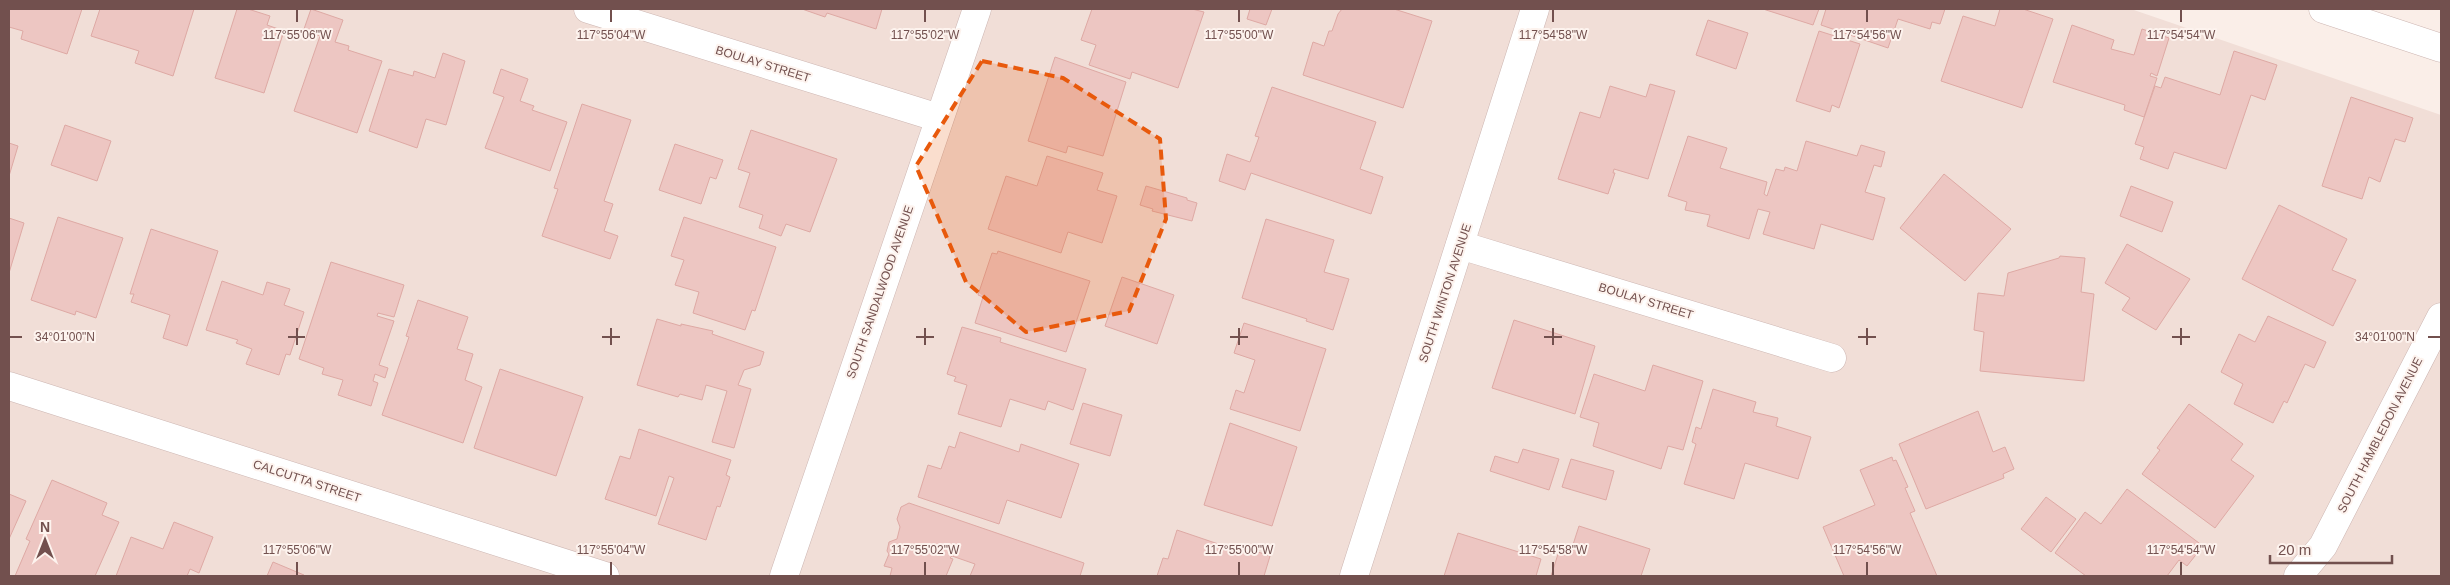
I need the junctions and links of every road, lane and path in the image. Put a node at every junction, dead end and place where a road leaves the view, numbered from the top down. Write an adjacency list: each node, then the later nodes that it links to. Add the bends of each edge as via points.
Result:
1 (588, 9): 6 (street, BOULAY STREET)
2 (977, 9): 6 (street, SOUTH SANDALWOOD AVENUE)
3 (1535, 9): 7 (street, SOUTH WINTON AVENUE)
4 (2323, 9): 5 (street)
5 (2441, 48)
6 (938, 118): 12 (street, SOUTH SANDALWOOD AVENUE)
7 (1460, 245): 9 (street, BOULAY STREET); 13 (street, SOUTH WINTON AVENUE)
8 (2441, 317): 14 (street, SOUTH HAMBLEDON AVENUE, via 2322,546)
9 (1832, 358)
10 (9, 386): 11 (street, CALCUTTA STREET)
11 (605, 576)
12 (784, 576)
13 (1354, 576)
14 (2298, 576)

